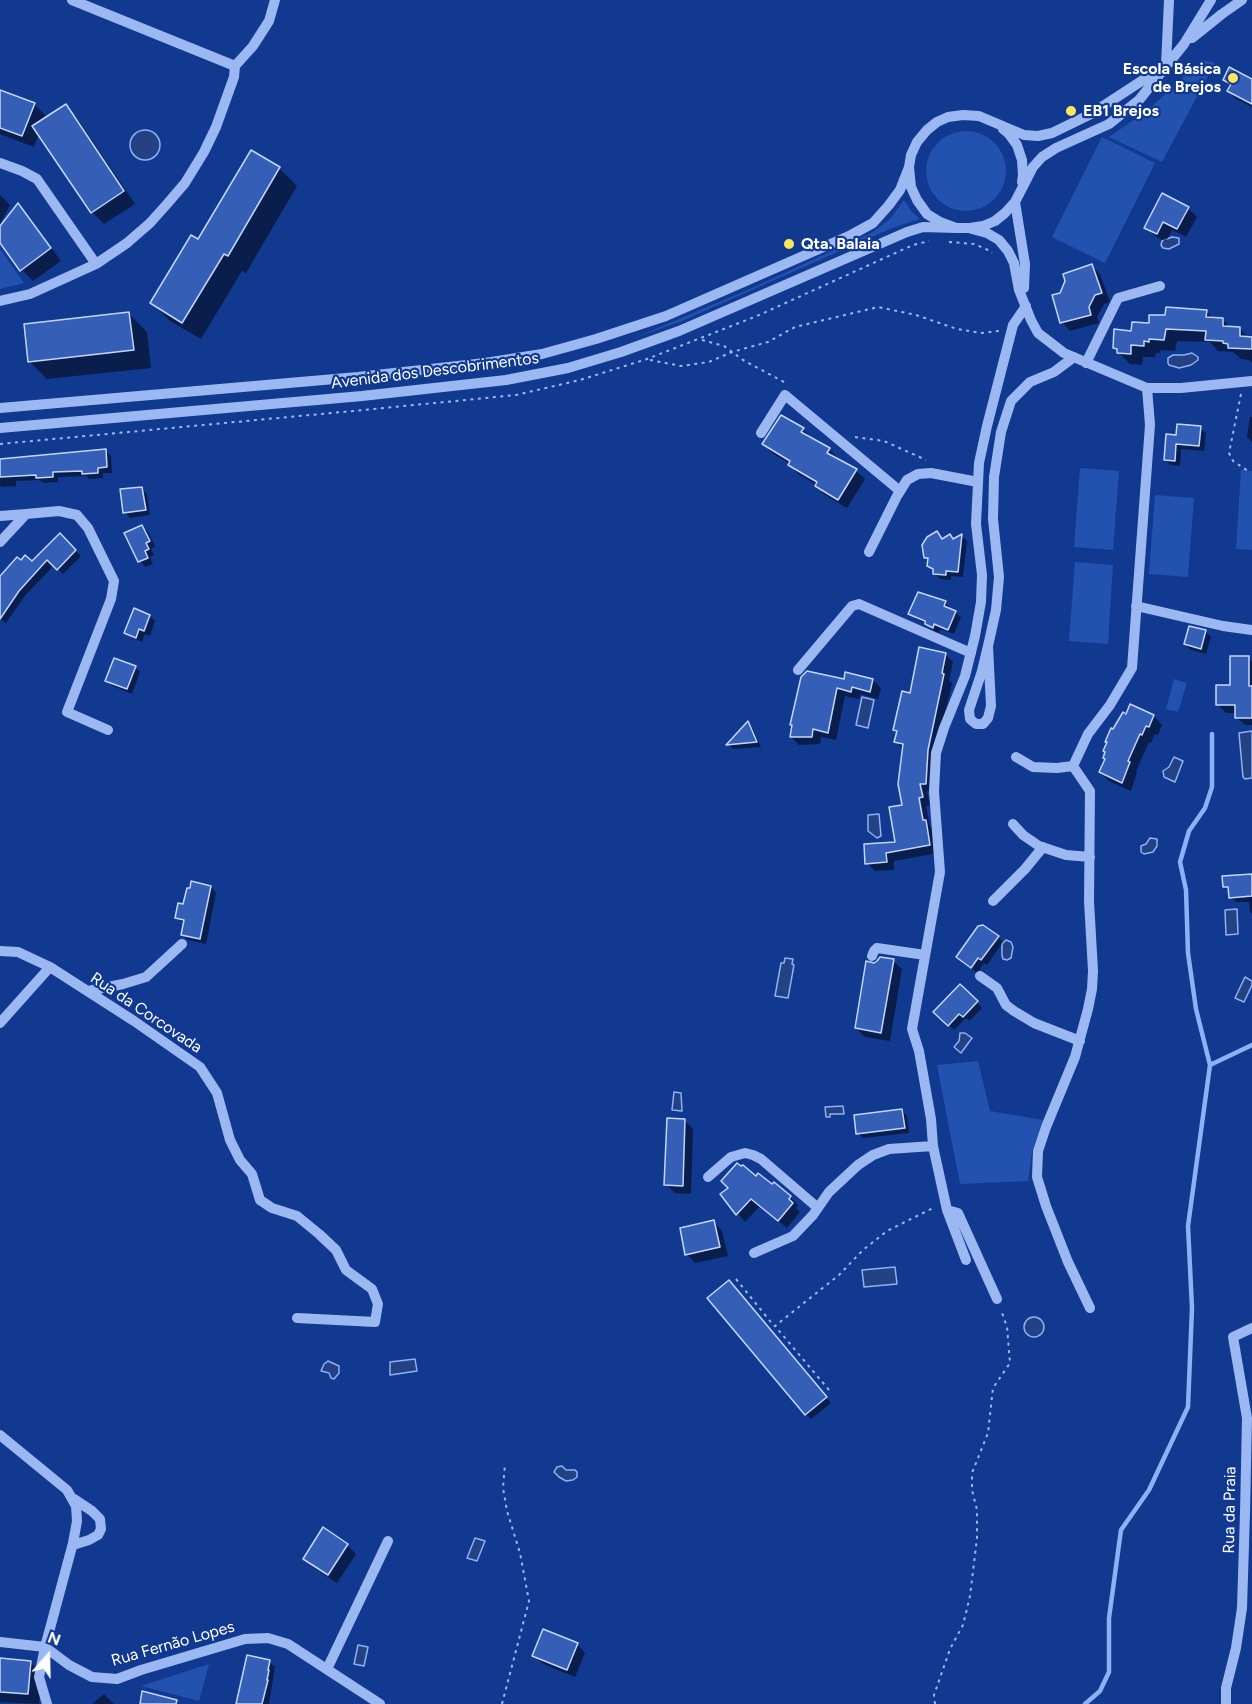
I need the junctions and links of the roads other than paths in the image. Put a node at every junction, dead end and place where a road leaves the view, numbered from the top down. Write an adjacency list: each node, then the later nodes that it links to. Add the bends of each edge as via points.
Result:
1 (72, 0): 8 (street)
2 (275, 0): 8 (street, via 269,21)
3 (1169, 0): 7 (street)
4 (1211, 0): 6 (street)
5 (1242, 0): 6 (street)
6 (1184, 44): 7 (street)
7 (1166, 65): 9 (street, via 1091,114 1052,133 1024,135); 12 (street, via 1139,100 1109,124 1042,158)
8 (236, 66): 16 (street, via 216,127 185,183 150,223)
9 (996, 123): 11 (street, via 963,115 938,122 917,142); 12 (street, via 1017,145 1023,175)
10 (0, 162): 16 (street, via 37,179)
11 (909, 167): 14 (street, via 911,187 927,214); 24 (street, Avenida dos Descobrimentos, via 890,205 859,231 676,312 542,354 346,378)
12 (1020, 190): 13 (street)
13 (1015, 202): 15 (street, via 995,221); 19 (street, via 1025,264)
14 (956, 228): 15 (street); 25 (street, Avenida dos Descobrimentos, via 923,227 907,232 679,332 568,368 506,380 373,395)
15 (970, 228): 19 (street, via 999,240 1008,251)
16 (96, 264): 18 (street, via 30,294)
17 (1160, 286): 21 (street, via 1118,297)
18 (0, 301)
19 (1026, 306): 20 (street, via 1038,333); 27 (street, via 1013,325 985,435)
20 (1074, 357): 21 (street); 35 (street, via 1054,372 1030,382 1011,401 1001,432 993,519 999,577)
21 (1086, 363): 23 (street)
22 (1248, 381): 23 (street)
23 (1147, 388): 33 (street, via 1150,425)
24 (0, 408)
25 (0, 429)
26 (761, 433): 28 (street, via 784,395)
27 (978, 482): 28 (street, via 918,474); 36 (street, via 976,524 981,602)
28 (900, 490): 32 (street)
29 (26, 514): 30 (street); 31 (street); 38 (street, via 59,511 77,515 88,528 114,581 111,599 67,712)
30 (0, 516)
31 (0, 542)
32 (869, 552)
33 (1136, 606): 34 (street); 40 (street, via 1132,668 1088,734)
34 (1252, 630)
35 (988, 646): 35 (street, via 969,710 970,719 976,724 983,724 991,706)
36 (971, 653): 37 (street, via 859,604 852,606); 47 (street, via 936,753 934,791 940,872)
37 (798, 670)
38 (108, 730)
39 (1016, 758): 40 (street, via 1033,767)
40 (1074, 766): 43 (street, via 1090,791)
41 (1013, 824): 42 (street, via 1023,836)
42 (1043, 848): 43 (street); 44 (street)
43 (1090, 857): 53 (street, via 1093,971)
44 (993, 901)
45 (182, 944): 51 (street, via 146,977)
46 (0, 951): 49 (street, Rua da Corcovada, via 18,952)
47 (925, 955): 48 (street, via 877,948); 54 (street, via 912,1029 919,1051)
48 (872, 956)
49 (50, 967): 51 (street, Rua da Corcovada); 52 (street)
50 (980, 976): 53 (street, via 997,988 1014,1011)
51 (88, 991): 62 (street, Rua da Corcovada, via 200,1067 217,1094 230,1140 252,1174 260,1200 297,1216 319,1234 336,1250 346,1270 372,1289 378,1304 375,1322)
52 (0, 1023)
53 (1080, 1041): 61 (street, via 1038,1151 1037,1177 1068,1262)
54 (933, 1146): 56 (street, via 889,1149 873,1155 829,1192); 57 (street)
55 (708, 1177): 56 (street, via 731,1157 753,1155)
56 (818, 1208): 58 (street, via 793,1236)
57 (942, 1208): 59 (street); 60 (street, via 957,1213)
58 (754, 1253)
59 (966, 1260)
60 (997, 1299)
61 (1090, 1308)
62 (297, 1317)
63 (1252, 1328): 66 (street, Rua da Praia, via 1233,1337 1247,1418)
64 (0, 1435): 65 (street)
65 (74, 1499): 68 (street, via 77,1521); 68 (street, via 92,1511 100,1520 101,1529 98,1535)
66 (1249, 1512): 74 (street, Rua da Praia, via 1242,1608)
67 (388, 1541): 71 (street)
68 (73, 1545): 70 (street)
69 (0, 1642): 70 (street)
70 (45, 1647): 71 (street, Rua Fernão Lopes, via 92,1677 117,1679 245,1639 268,1638 288,1644); 72 (street, via 39,1677)
71 (327, 1669): 73 (street, Rua Fernão Lopes)
72 (47, 1704)
73 (380, 1704)
74 (1226, 1704)

